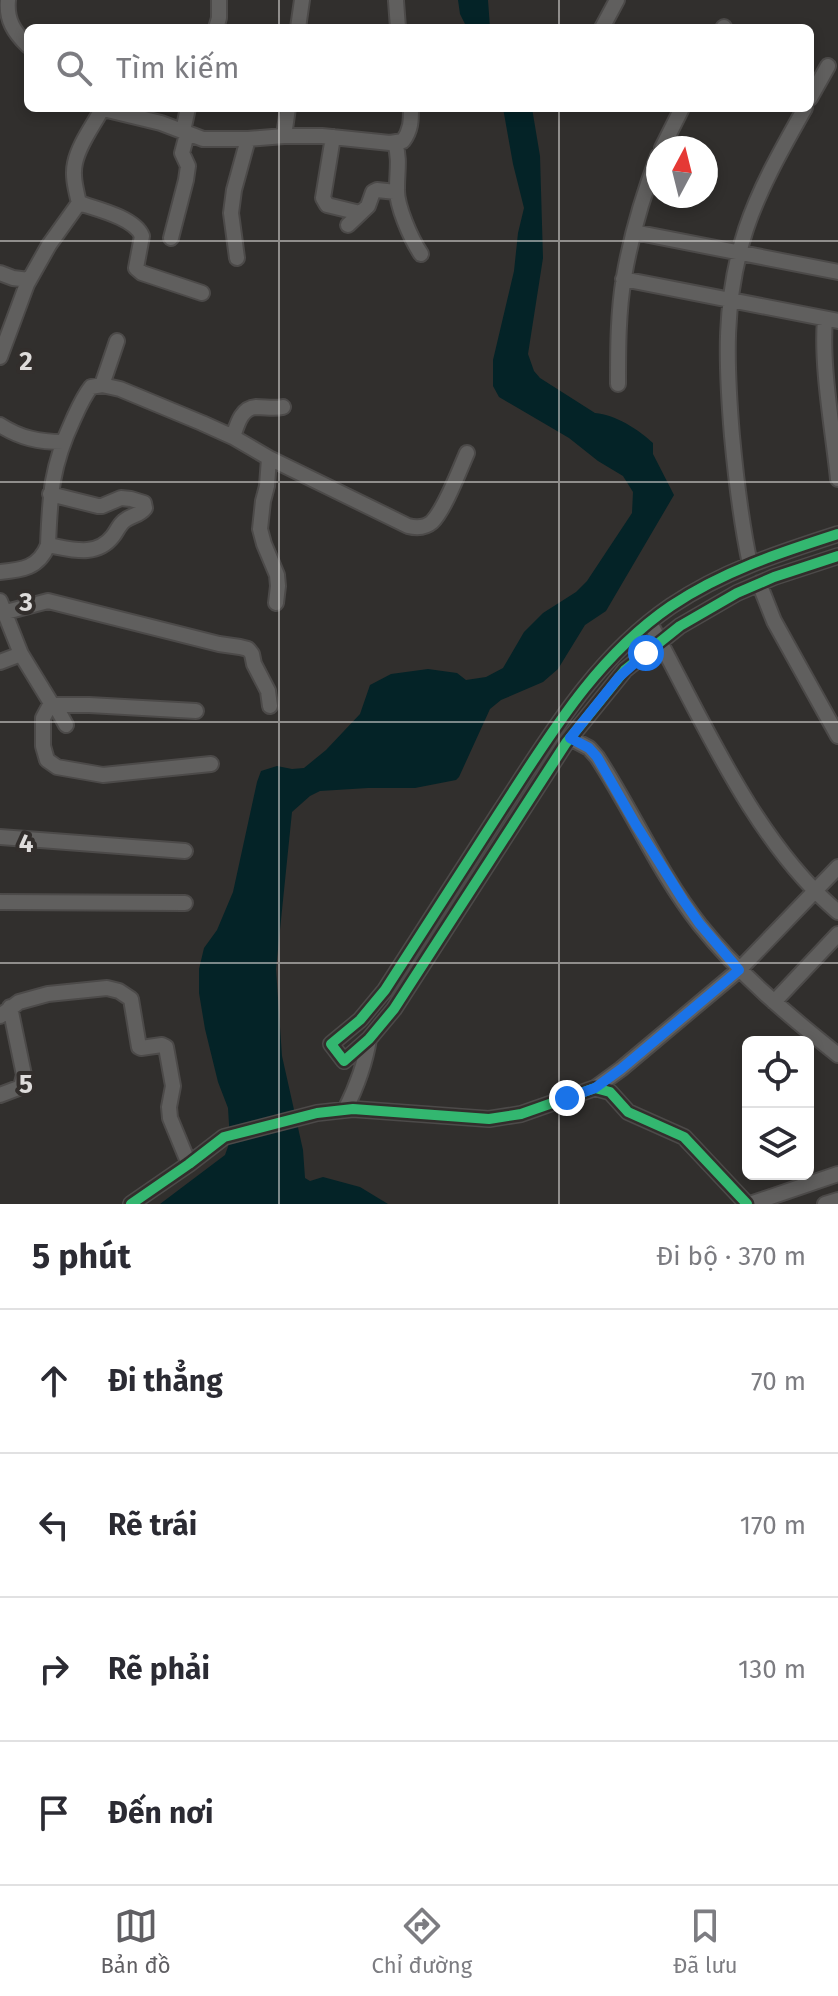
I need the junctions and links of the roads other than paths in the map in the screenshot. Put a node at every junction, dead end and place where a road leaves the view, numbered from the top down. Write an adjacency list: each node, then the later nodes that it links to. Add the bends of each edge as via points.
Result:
1 (8, 0): 10 (street, via 10,24)
2 (219, 0): 6 (street)
3 (302, 0): 7 (street)
4 (617, 0): 9 (street)
5 (396, 1): 8 (street)
6 (217, 24)
7 (299, 24)
8 (398, 24)
9 (604, 24)
10 (24, 42)
11 (828, 66): 12 (street)
12 (814, 91)
13 (105, 112): 28 (street, via 75,163)
14 (119, 112): 20 (street)
15 (188, 112): 20 (street)
16 (287, 112): 21 (street)
17 (411, 112): 25 (street, via 411,129)
18 (680, 112): 22 (street)
19 (803, 112): 33 (street, via 752,212)
20 (185, 133): 24 (street, via 203,139); 32 (street, via 182,153 188,166)
21 (284, 136): 23 (street); 24 (street)
22 (668, 136)
23 (333, 137): 25 (street); 29 (street, via 323,198 327,205)
24 (248, 139): 35 (street, via 231,213)
25 (395, 143): 26 (street)
26 (396, 192): 29 (street, via 373,192); 34 (street)
27 (646, 194): 31 (street)
28 (79, 203): 39 (street); 40 (street, via 131,222 141,231 136,268 142,273)
29 (360, 213): 30 (street)
30 (348, 225)
31 (634, 232): 33 (street); 38 (street)
32 (171, 238)
33 (740, 252): 36 (street); 41 (street)
34 (421, 254)
35 (237, 258)
36 (837, 269)
37 (0, 273): 39 (street)
38 (623, 279): 41 (street); 45 (street)
39 (29, 280): 44 (street)
40 (202, 293)
41 (730, 300): 42 (street); 58 (street, via 727,370)
42 (832, 320): 53 (street, via 824,333)
43 (117, 341): 46 (street)
44 (0, 357)
45 (618, 384)
46 (102, 385): 49 (street); 50 (street, via 86,393)
47 (283, 407): 49 (street, via 249,409)
48 (0, 425): 50 (street, via 41,442)
49 (233, 437): 52 (street)
50 (63, 442): 54 (street)
51 (467, 453): 52 (street, via 441,509 431,523 418,528)
52 (269, 458): 61 (street, via 260,529 277,575)
53 (838, 479)
54 (50, 494): 56 (street); 56 (street, via 98,506 131,499 145,508 121,522 113,537 93,551)
55 (838, 534): 58 (street)
56 (48, 545): 59 (street, via 32,565)
57 (838, 556): 60 (street)
58 (750, 564): 63 (street, via 676,603)
59 (0, 572)
60 (759, 583): 64 (street); 71 (street, via 774,621)
61 (276, 603)
62 (3, 606): 65 (street); 68 (street, via 48,601 248,649)
63 (650, 623): 64 (street); 82 (street, via 610,657 557,724)
64 (660, 642): 72 (street, via 619,677); 77 (street, via 762,824)
65 (21, 654): 66 (street); 67 (street)
66 (0, 662)
67 (53, 704): 69 (street); 70 (street); 73 (street, via 41,730 47,760 57,767 103,775)
68 (270, 706)
69 (196, 711)
70 (66, 725)
71 (838, 736)
72 (570, 738): 83 (street); 84 (street, via 597,757 683,900)
73 (211, 764)
74 (0, 837): 75 (street)
75 (185, 851)
76 (838, 867): 77 (street)
77 (816, 890): 80 (street); 84 (street)
78 (0, 902): 79 (street)
79 (185, 903)
80 (838, 912)
81 (838, 934): 85 (street)
82 (408, 955): 83 (street); 87 (street, via 360,1020 331,1044 344,1061)
83 (424, 963): 87 (street)
84 (739, 970): 85 (street); 89 (street)
85 (774, 1002): 88 (street)
86 (5, 1012): 90 (street, via 24,1075 21,1087); 92 (street, via 48,994 107,988 131,999 139,1047 166,1047 173,1086 170,1118)
87 (369, 1039): 91 (street)
88 (838, 1055)
89 (595, 1088): 91 (street, via 521,1114 489,1119); 96 (street, via 610,1092 628,1112 684,1137)
90 (0, 1095)
91 (345, 1110): 92 (street, via 224,1137)
92 (189, 1164): 95 (street)
93 (838, 1174): 96 (street)
94 (838, 1200): 97 (street)
95 (131, 1204)
96 (748, 1204)
97 (825, 1204)

